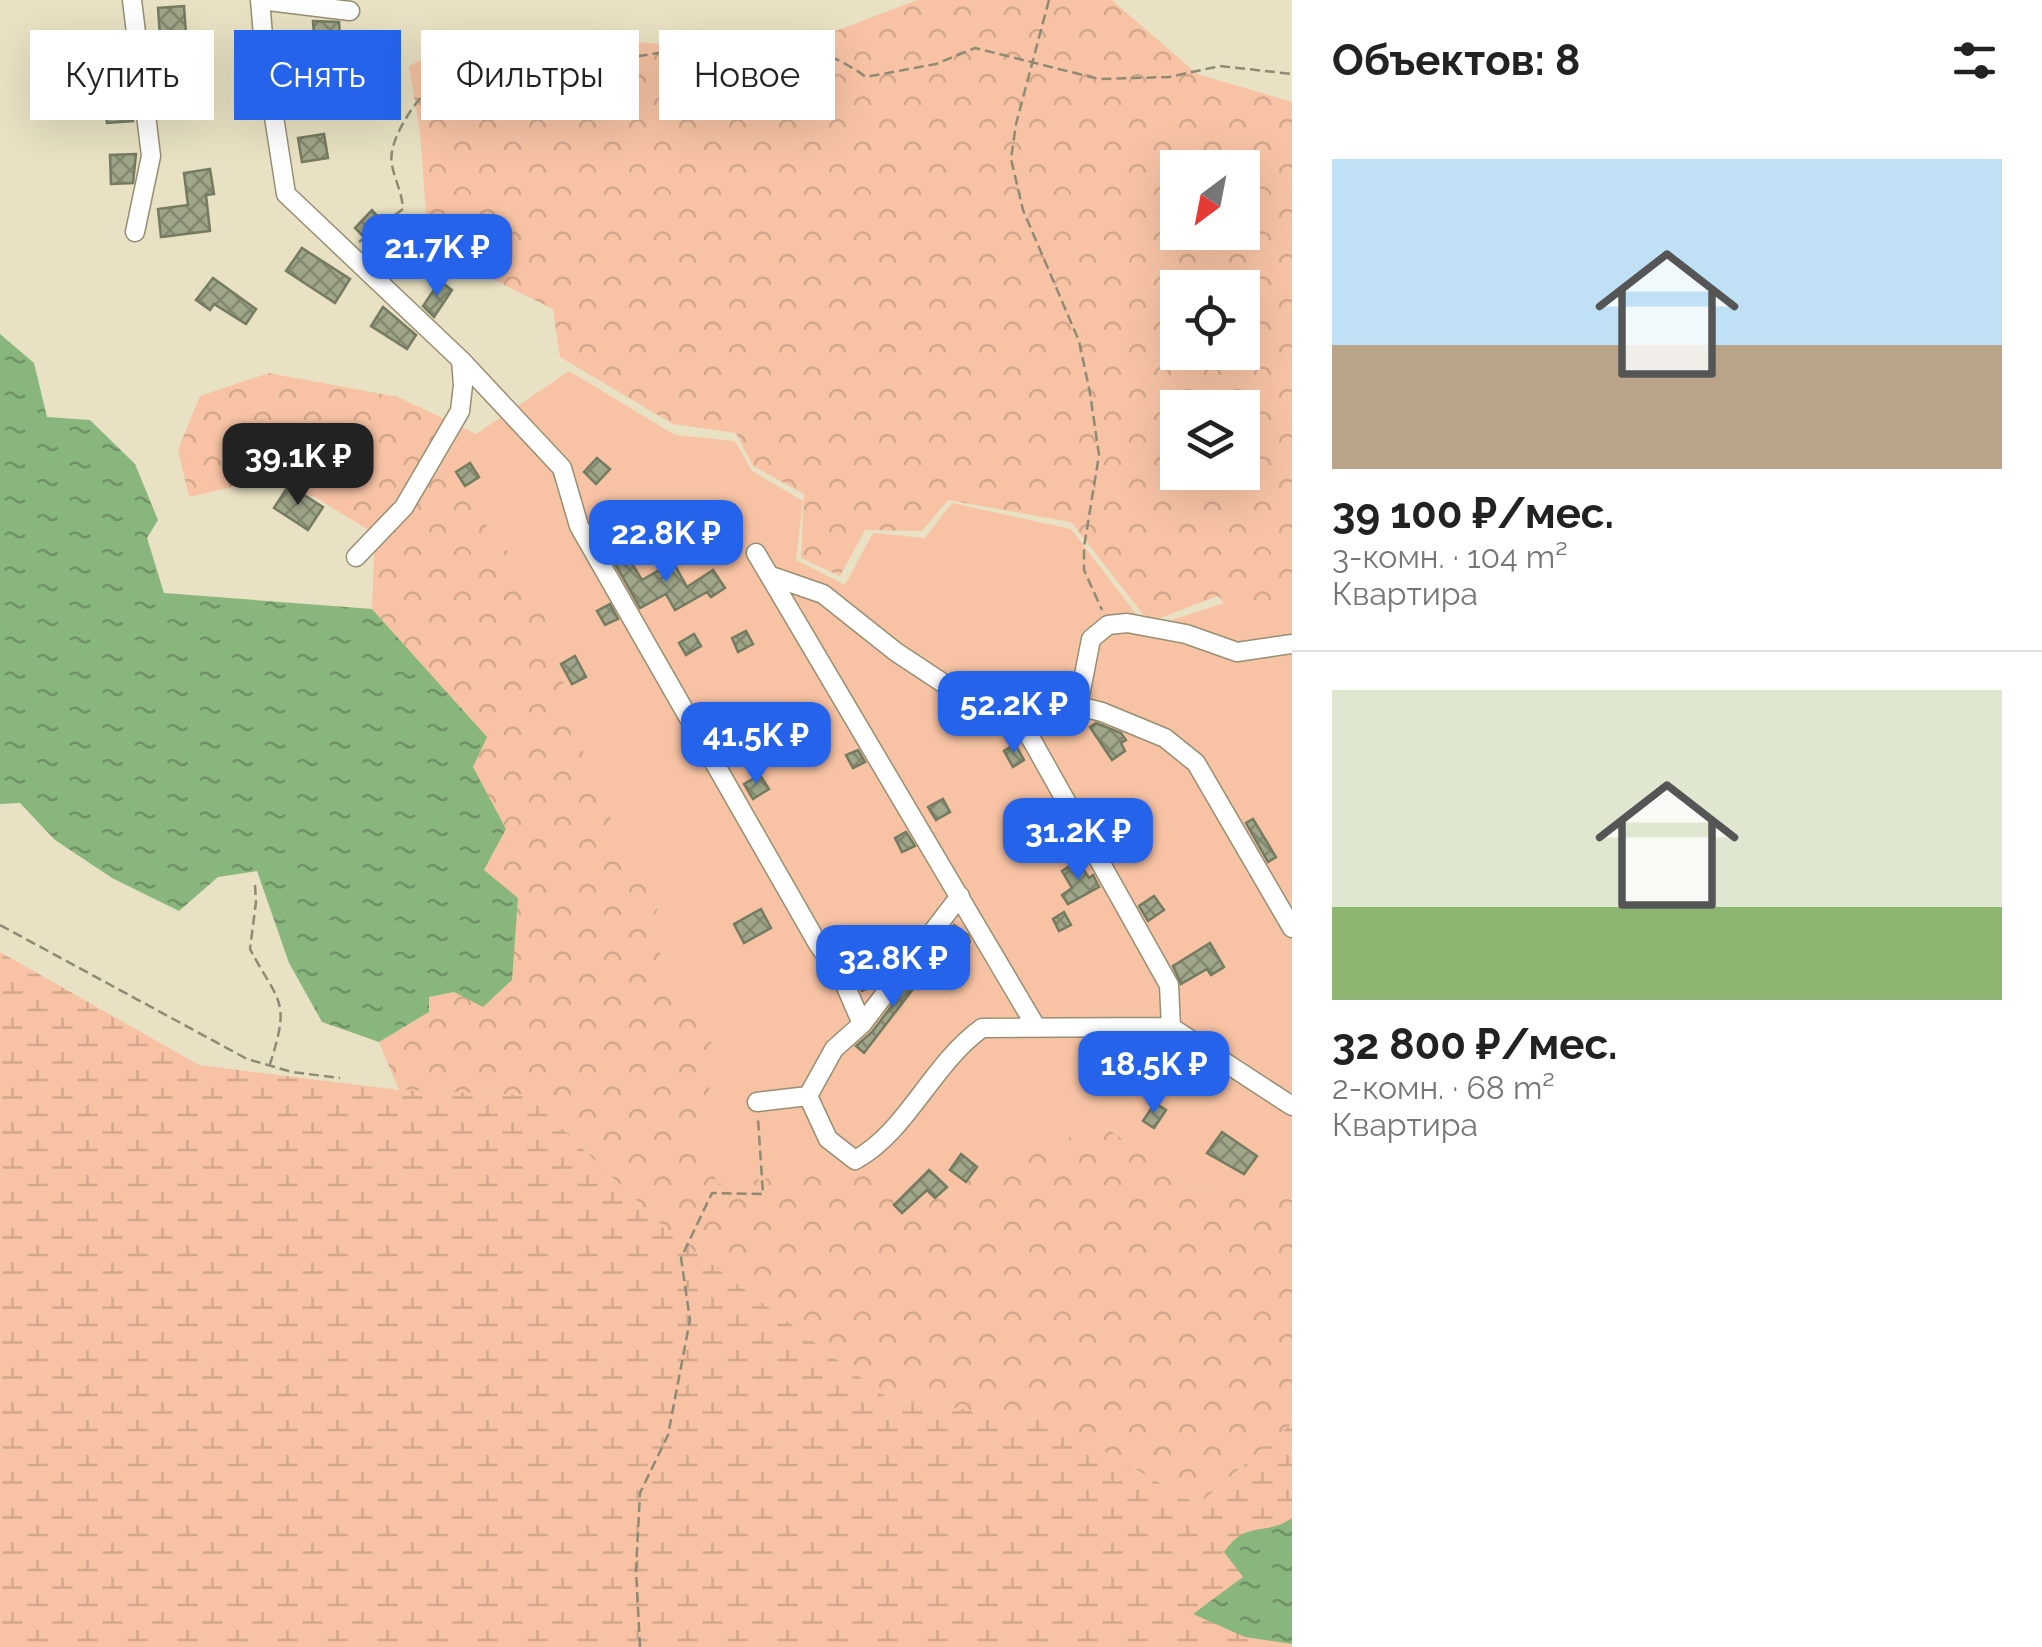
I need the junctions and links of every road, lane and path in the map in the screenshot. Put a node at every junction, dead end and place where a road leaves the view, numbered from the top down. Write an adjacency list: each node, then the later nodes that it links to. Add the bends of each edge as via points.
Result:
1 (132, 0): 7 (street, via 151,156)
2 (260, 0): 4 (street); 8 (street, via 286,194)
3 (1049, 0): 5 (path)
4 (350, 10)
5 (1032, 63): 6 (path, via 1100,79 1169,77 1220,66); 8 (path, via 976,48 936,64 866,76 844,61 786,44 520,70 470,63 441,78 394,137 391,162 404,209); 13 (path, via 1011,160 1024,210 1079,342 1099,455 1084,570)
6 (1292, 74)
7 (135, 232)
8 (346, 251): 9 (street)
9 (460, 360): 11 (street, via 460,411 404,507); 21 (street, via 562,468 580,526 843,980)
10 (756, 553): 12 (street)
11 (356, 557)
12 (774, 578): 15 (street, via 823,594 946,685); 18 (street)
13 (1108, 625): 14 (street, via 1186,634 1237,652); 16 (street, via 1091,639)
14 (1292, 644)
15 (1002, 687): 16 (street); 23 (street, via 1170,985)
16 (1078, 706): 20 (street, via 1164,738 1196,763)
17 (254, 885): 24 (path, via 250,949 276,989 283,1016)
18 (960, 896): 21 (street); 22 (street)
19 (0, 925): 24 (path)
20 (1292, 928)
21 (862, 1024): 26 (street, via 834,1049)
22 (1035, 1025): 23 (street); 26 (street, via 982,1028 958,1046 878,1148 855,1160 828,1139)
23 (1171, 1026): 28 (street)
24 (270, 1066): 25 (path)
25 (340, 1078)
26 (808, 1096): 27 (street)
27 (757, 1102): 29 (path, via 763,1194 712,1193 682,1258 690,1320 668,1435 640,1493)
28 (1292, 1106)
29 (640, 1647)

